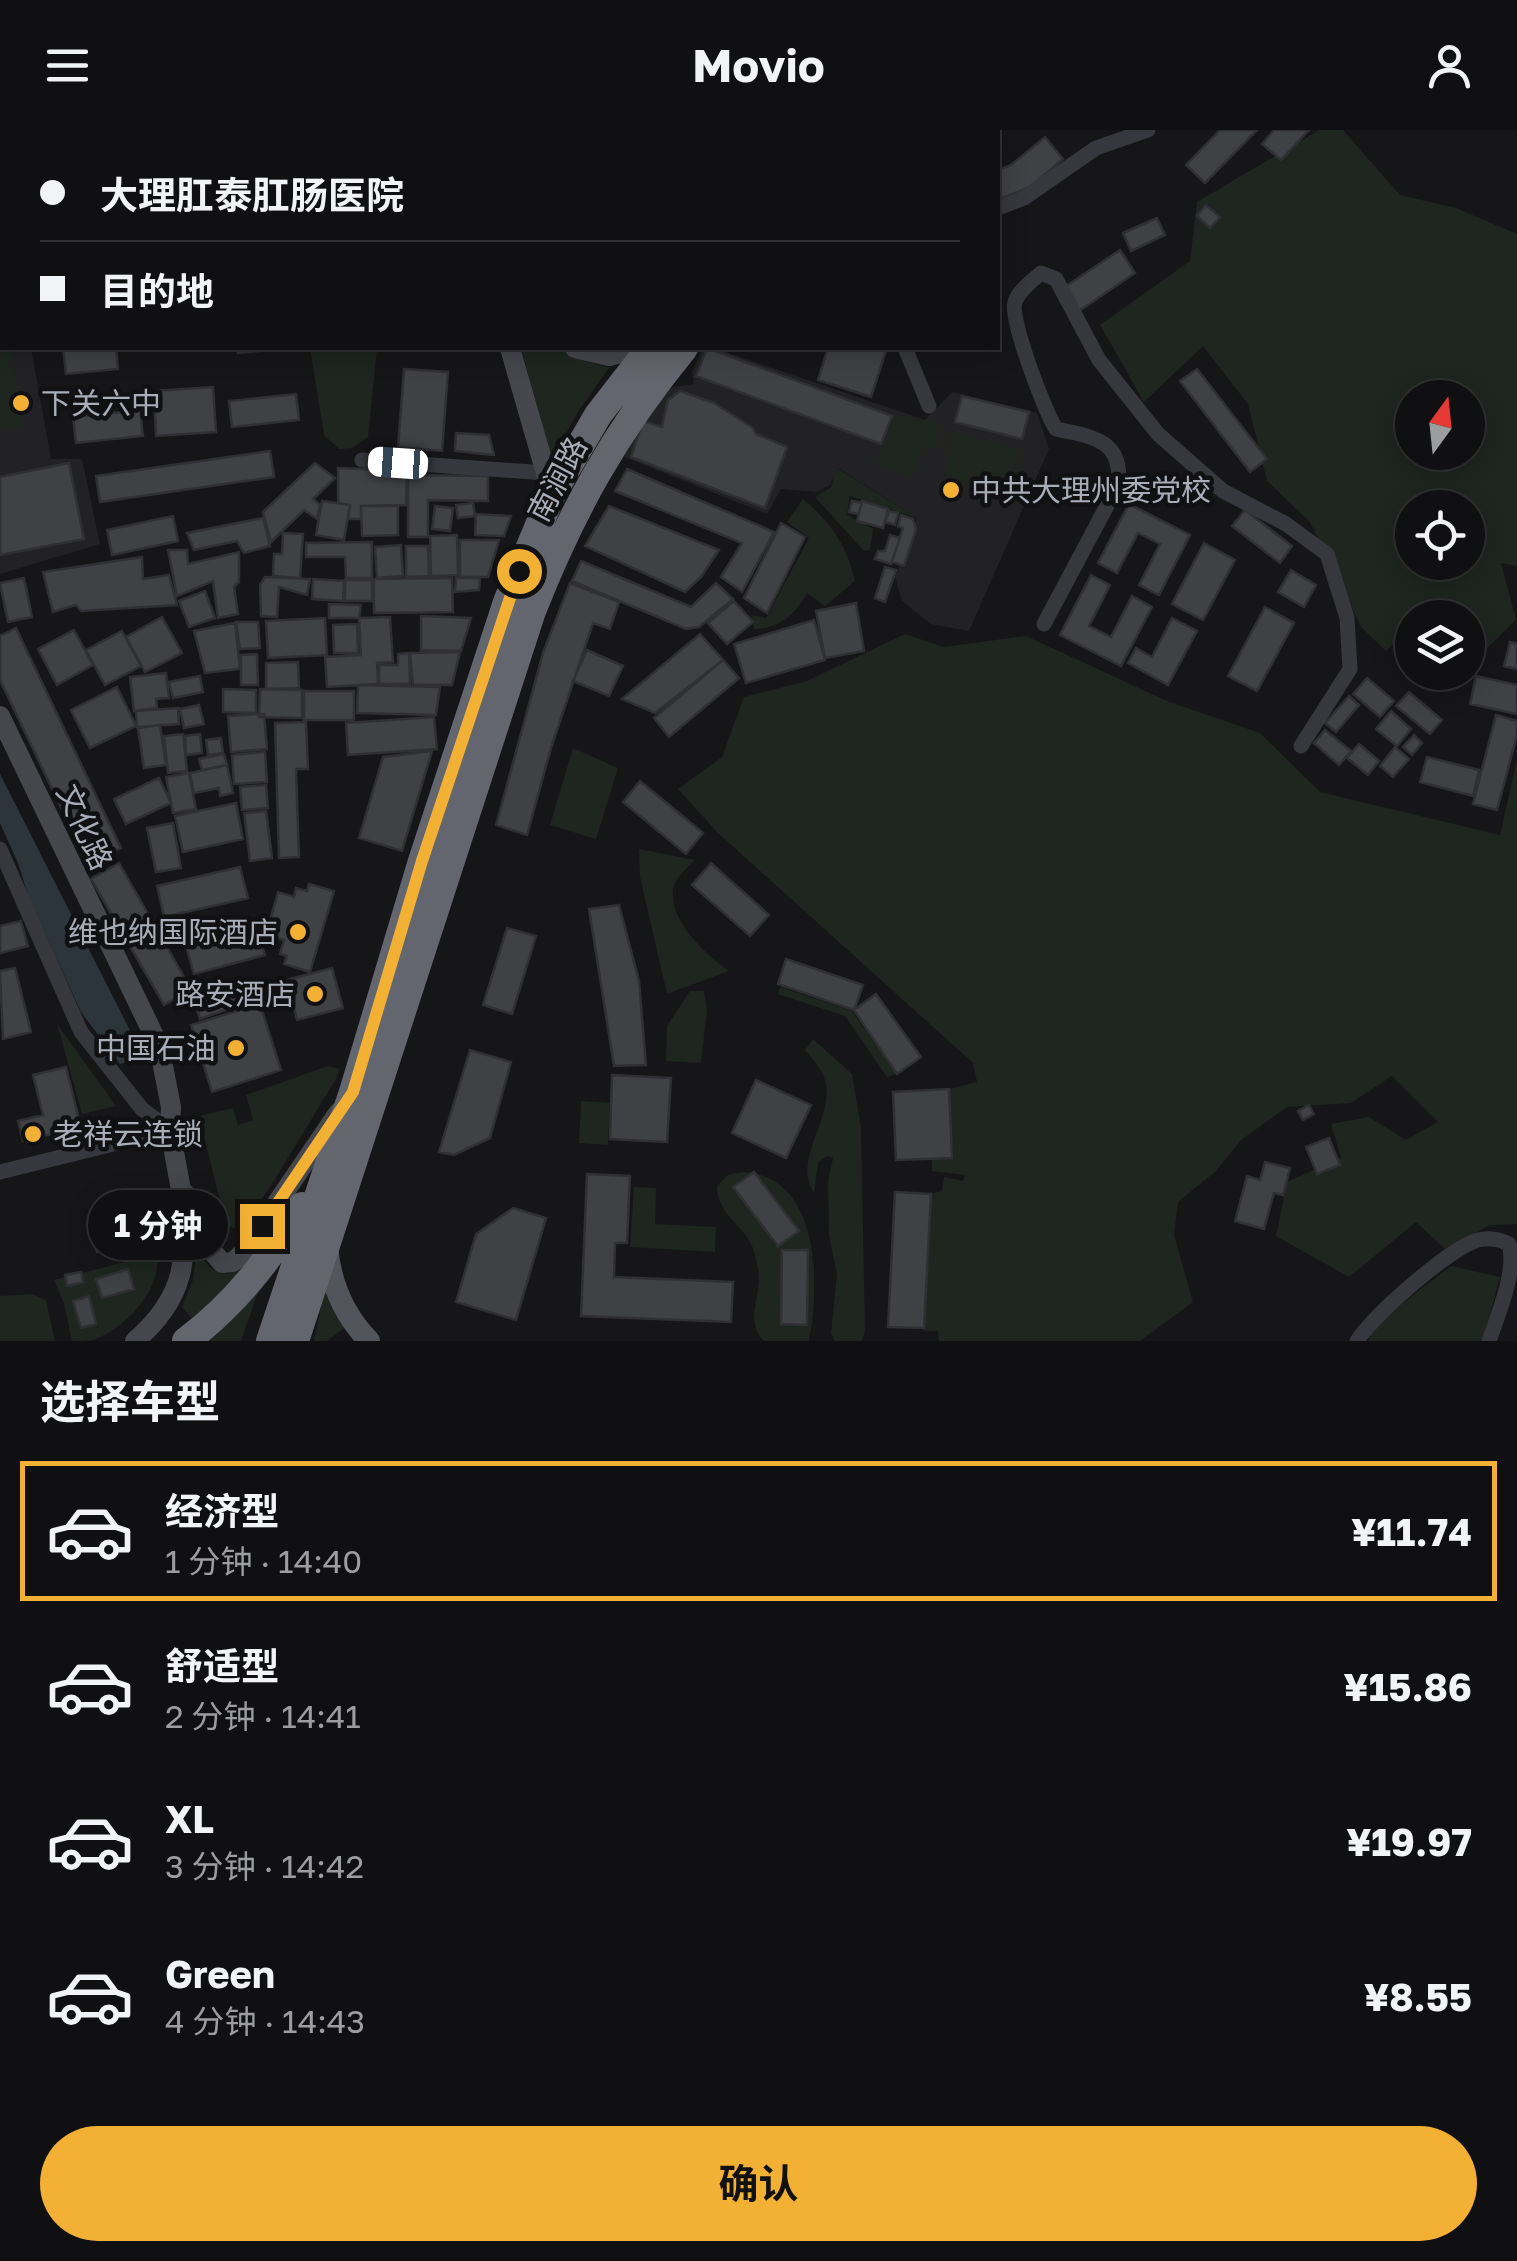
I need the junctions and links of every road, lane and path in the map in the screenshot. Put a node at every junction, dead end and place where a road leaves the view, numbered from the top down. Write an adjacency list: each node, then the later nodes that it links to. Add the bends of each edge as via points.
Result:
1 (1148, 130): 2 (street, via 1096,148)
2 (1000, 207)
3 (511, 350): 11 (street)
4 (584, 350): 5 (street, via 609,356)
5 (632, 350)
6 (648, 350): 11 (highway, 南涧路)
7 (682, 350): 21 (highway, 南涧路, via 621,430 556,550)
8 (906, 350): 9 (street)
9 (928, 406)
10 (362, 460): 11 (street)
11 (549, 484): 16 (highway, 南涧路, via 422,861)
12 (1044, 624): 14 (street, via 1118,485 1120,469 1112,449 1092,436 1056,429 1045,412 1014,322 1014,303 1041,272 1056,279 1099,360 1158,434 1222,491 1327,554 1347,618 1350,669)
13 (0, 716): 17 (street, 文化路, via 159,1046)
14 (1301, 746)
15 (0, 849): 17 (street, via 81,1032 142,1109)
16 (353, 1092): 18 (highway, 南涧路); 20 (street, via 236,1261 214,1257 198,1206)
17 (170, 1130): 19 (street); 20 (street, 文化路)
18 (329, 1162): 24 (highway, via 257,1276); 25 (highway, 南涧路)
19 (0, 1172)
20 (181, 1190): 23 (street, via 178,1282 163,1312)
21 (327, 1239): 26 (highway, 南涧路); 27 (main road, via 338,1296)
22 (1511, 1241): 28 (street, via 1471,1242 1384,1309); 29 (street, via 1511,1275)
23 (135, 1341)
24 (186, 1341)
25 (270, 1341)
26 (295, 1341)
27 (369, 1341)
28 (1357, 1341)
29 (1489, 1341)

